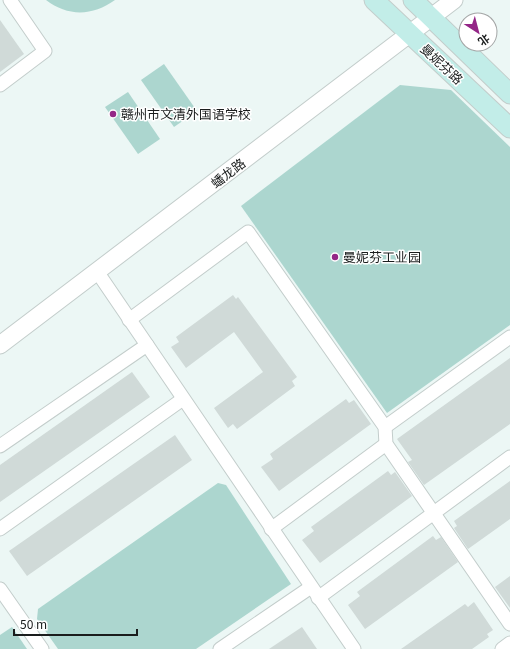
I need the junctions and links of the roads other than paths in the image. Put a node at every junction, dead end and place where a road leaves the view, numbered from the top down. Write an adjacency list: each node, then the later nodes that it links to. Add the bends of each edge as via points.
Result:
1 (10, 0): 7 (street, via 44,50)
2 (374, 0): 6 (main road, 曼妮芬路)
3 (413, 0): 5 (main road, 曼妮芬路)
4 (454, 0): 5 (street, 蟠龙路)
5 (431, 17): 6 (street, 蟠龙路); 8 (main road, 曼妮芬路)
6 (410, 34): 9 (main road, 曼妮芬路); 10 (street, 蟠龙路)
7 (0, 85)
8 (510, 94)
9 (510, 128)
10 (98, 273): 11 (street); 13 (street, 蟠龙路)
11 (129, 320): 14 (street); 16 (street, via 248,232)
12 (510, 337): 16 (street)
13 (0, 345)
14 (147, 346): 15 (street); 18 (street)
15 (183, 400): 21 (street); 22 (street)
16 (385, 427): 17 (street)
17 (386, 444): 20 (street); 22 (street)
18 (0, 446)
19 (510, 457): 20 (street)
20 (433, 513): 24 (street); 25 (street)
21 (0, 529)
22 (271, 529): 24 (street)
23 (0, 589): 27 (street)
24 (314, 592): 28 (street); 29 (street)
25 (510, 624)
26 (510, 643): 30 (street)
27 (42, 649)
28 (220, 649)
29 (354, 649)
30 (502, 649)

